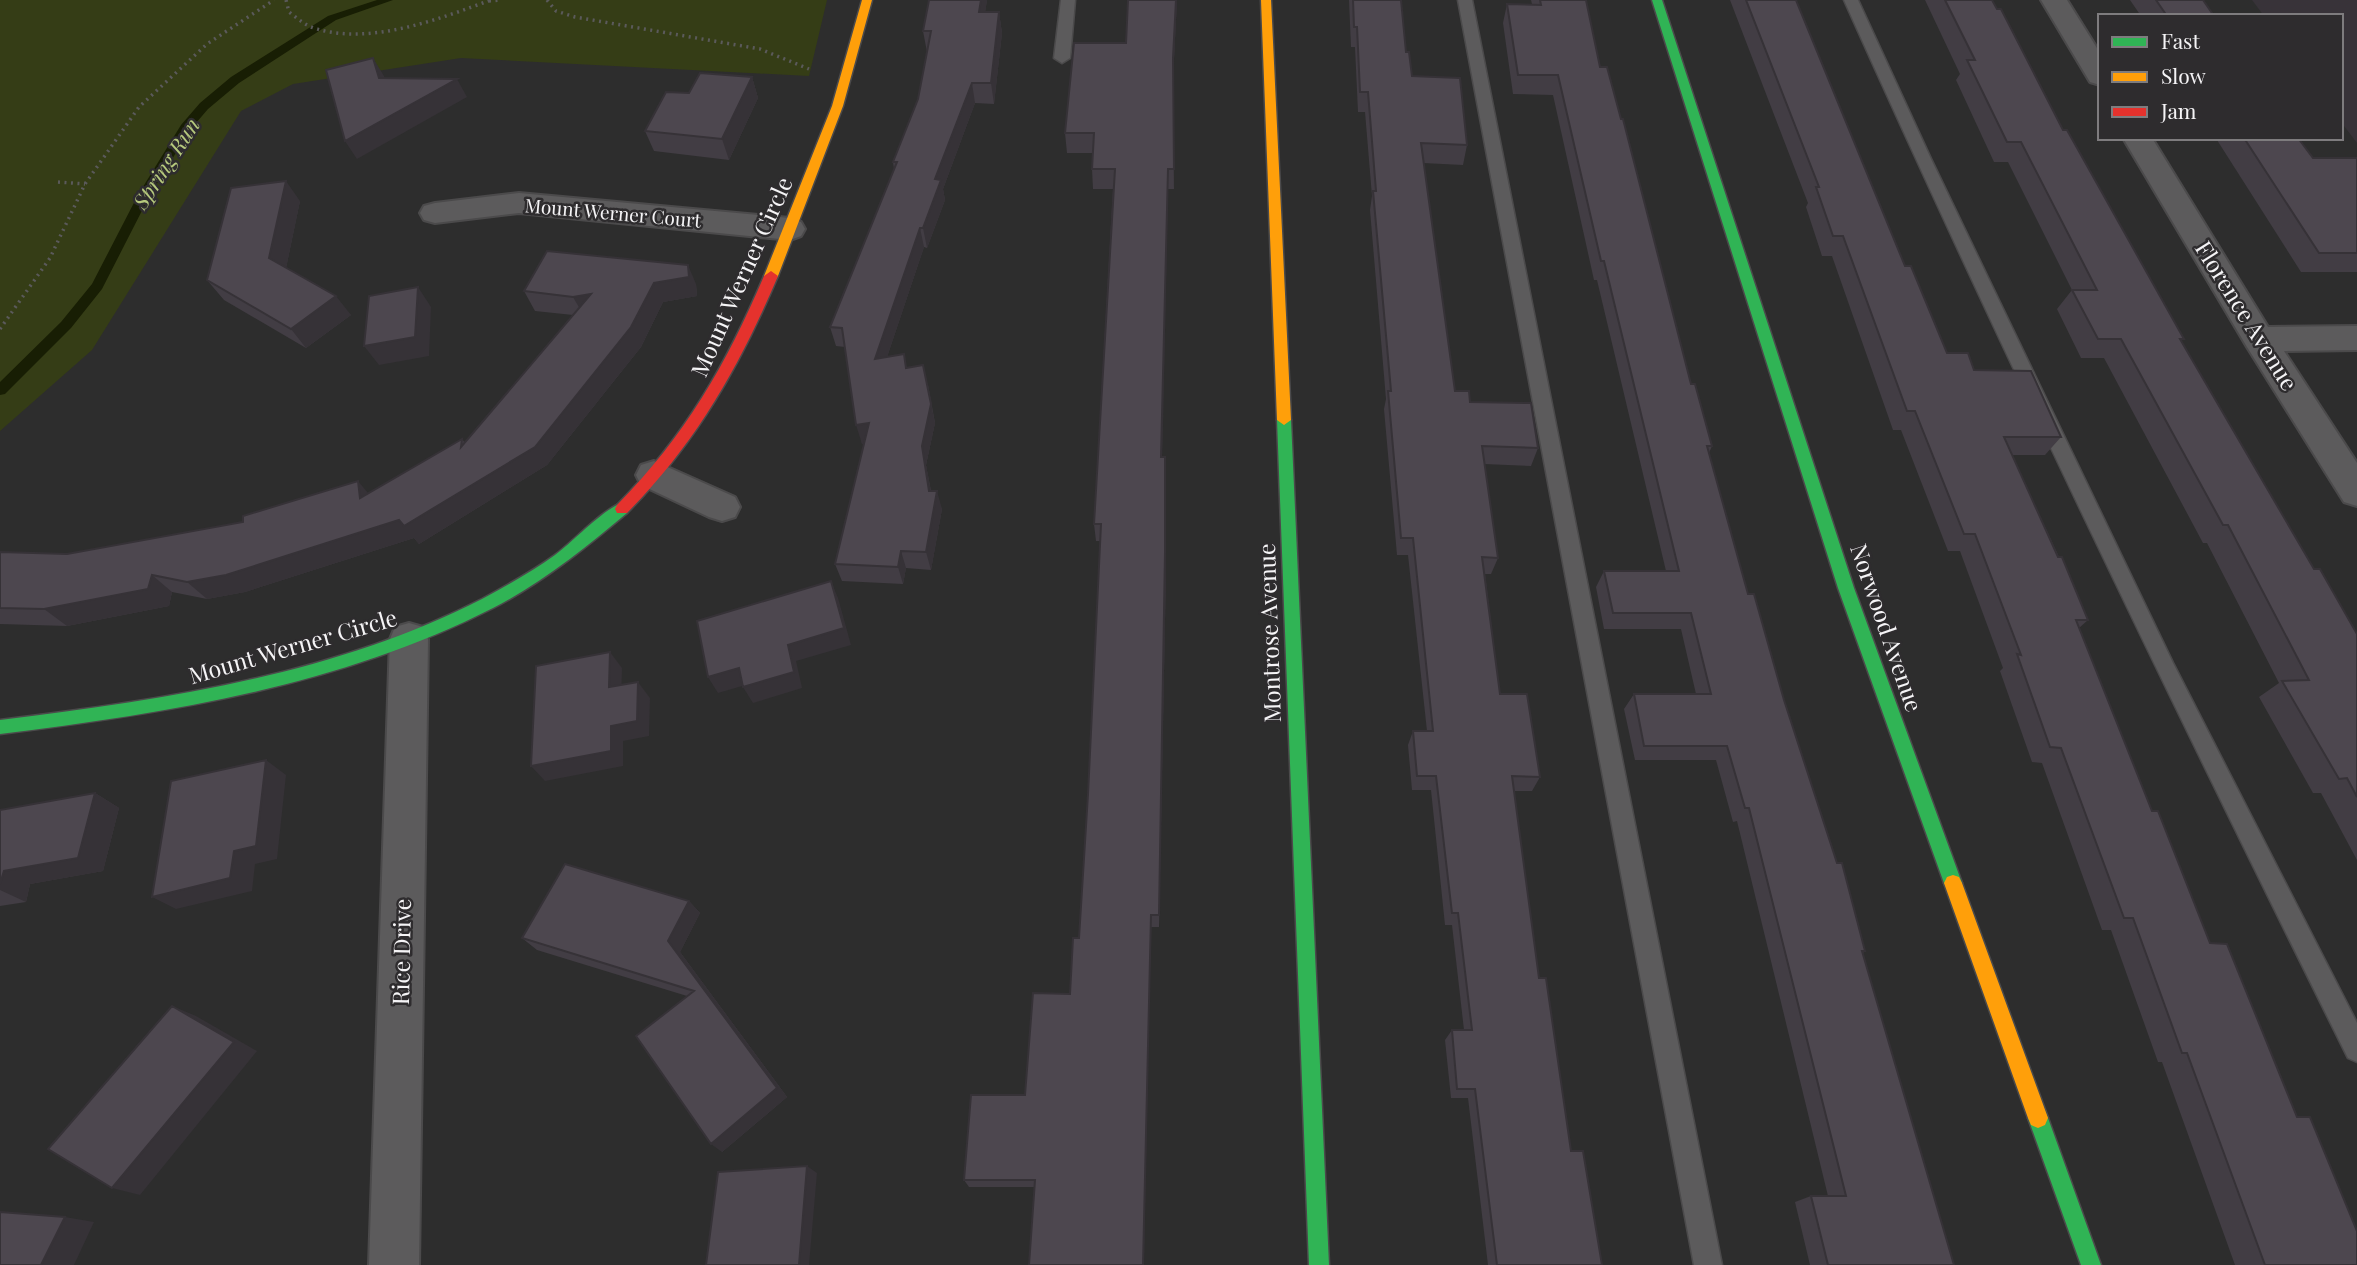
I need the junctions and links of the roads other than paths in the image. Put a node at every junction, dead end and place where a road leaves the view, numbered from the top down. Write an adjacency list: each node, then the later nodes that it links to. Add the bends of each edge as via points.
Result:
1 (867, 0): 12 (street, Mount Werner Circle, via 838,111)
2 (1068, 0): 8 (lane)
3 (1266, 0): 22 (street, Montrose Avenue)
4 (1465, 0): 23 (lane)
5 (1657, 0): 24 (street, Norwood Avenue, via 1846,588)
6 (1851, 0): 20 (lane, via 2165,669)
7 (2054, 0): 9 (street)
8 (1062, 58)
9 (2098, 73)
10 (2138, 140): 14 (street, Florence Avenue)
11 (435, 214): 12 (street, Mount Werner Court, via 519,203)
12 (790, 229): 15 (street, Mount Werner Circle, via 733,365 696,424)
13 (2357, 338): 14 (street)
14 (2259, 339): 16 (street, Florence Avenue)
15 (654, 475): 17 (street); 18 (street, Mount Werner Circle, via 615,516 527,580)
16 (2357, 492)
17 (722, 507)
18 (409, 639): 19 (street, Mount Werner Circle, via 267,683 166,705); 21 (street, Rice Drive)
19 (0, 727)
20 (2357, 1049)
21 (394, 1265)
22 (1319, 1265)
23 (1708, 1265)
24 (2091, 1265)

